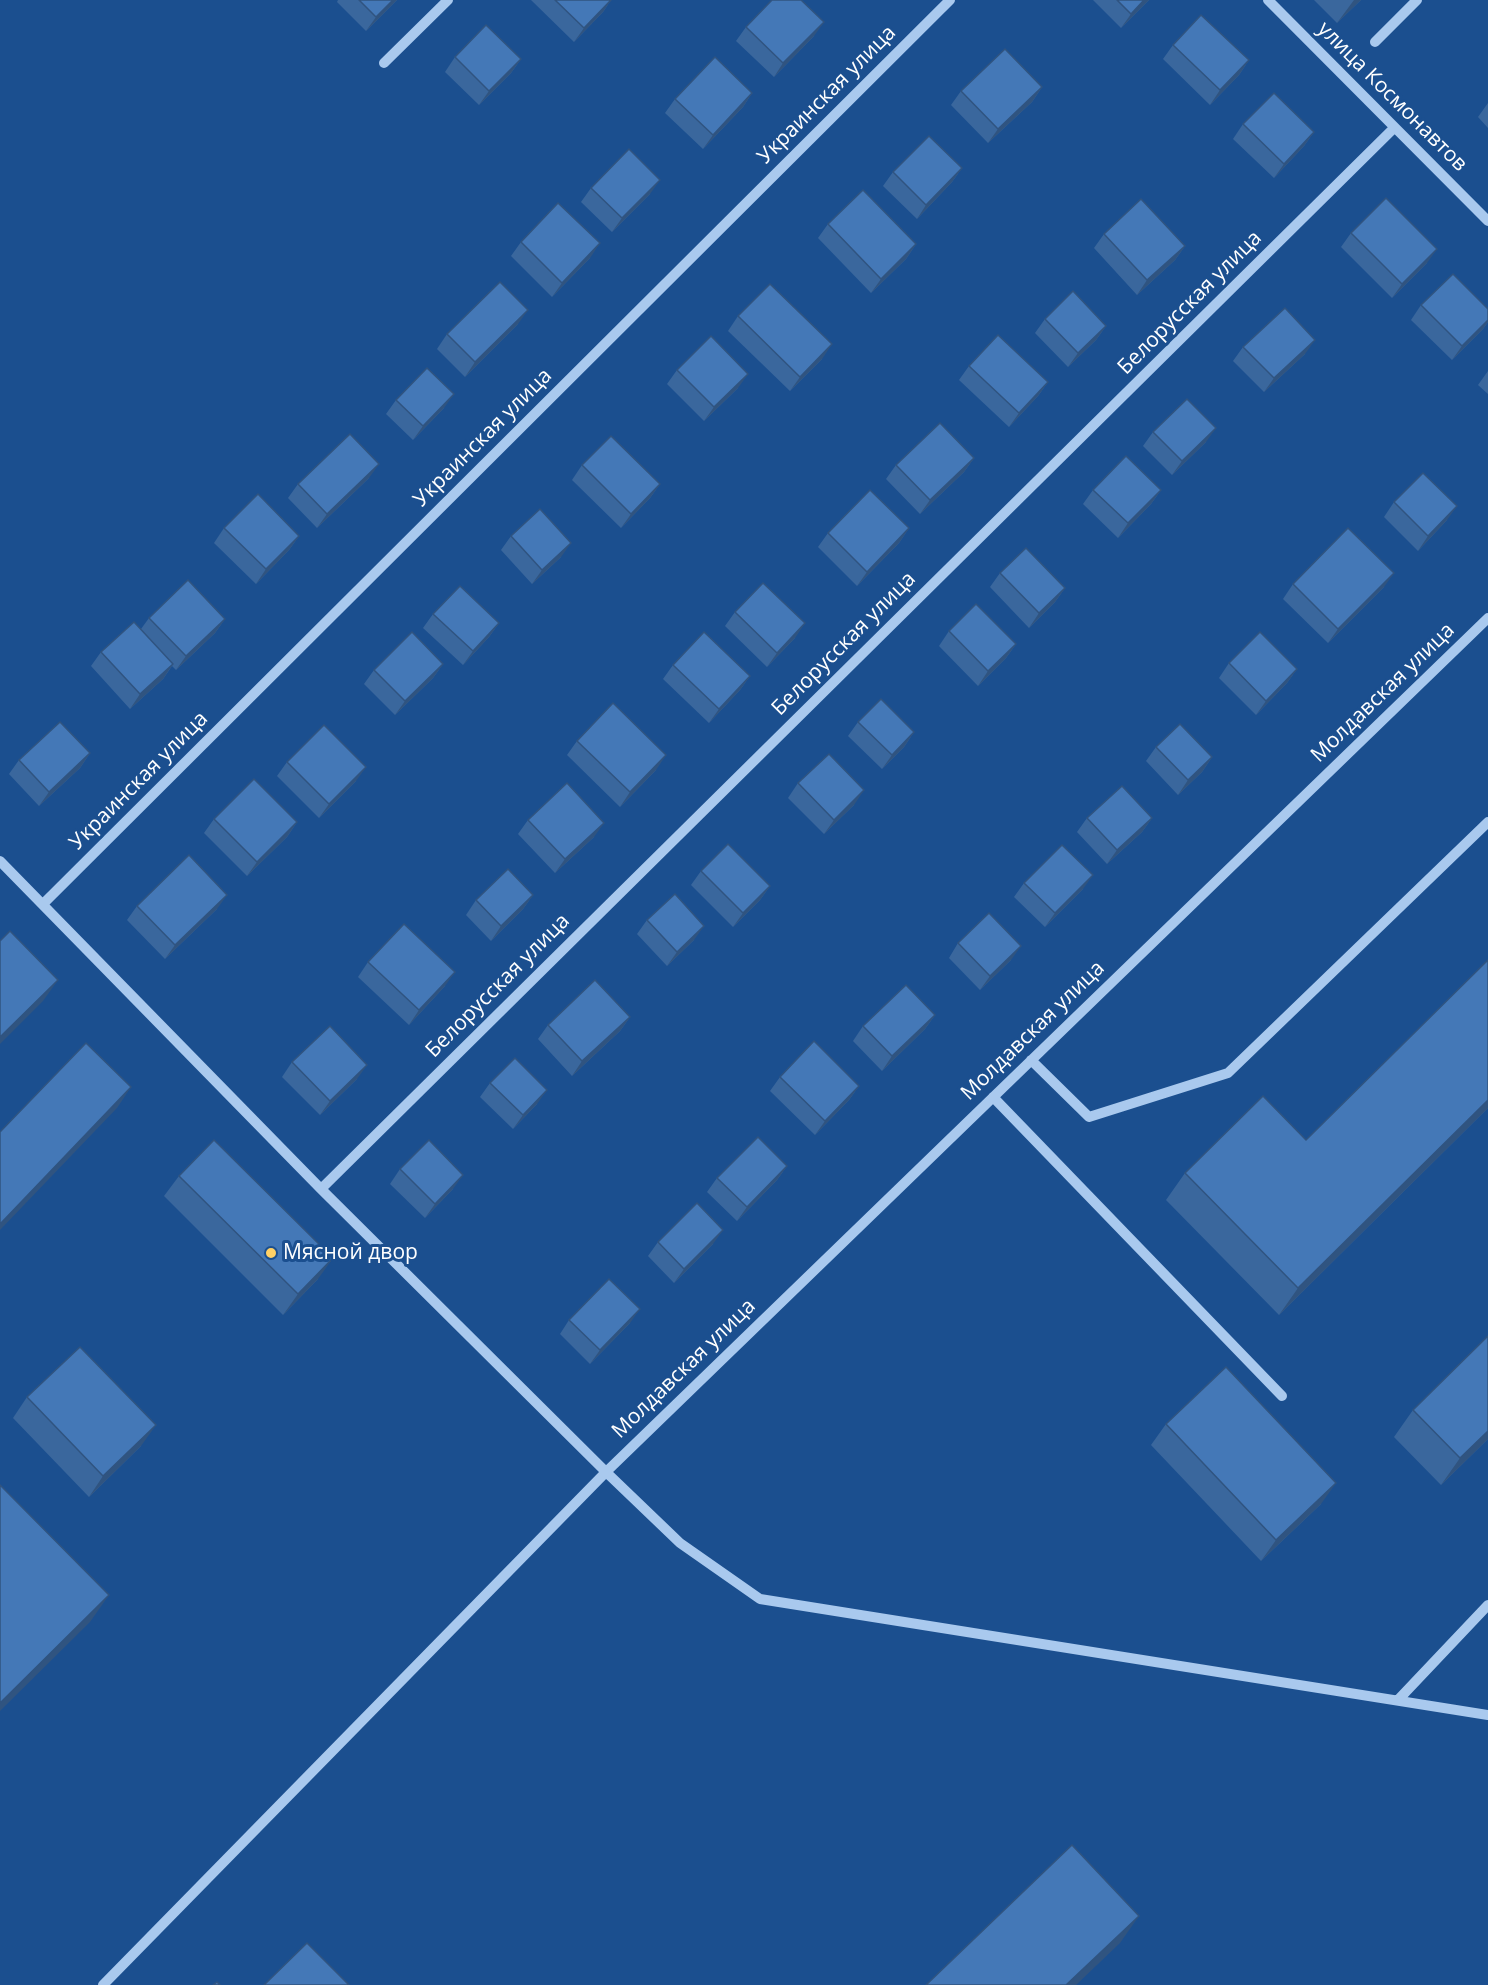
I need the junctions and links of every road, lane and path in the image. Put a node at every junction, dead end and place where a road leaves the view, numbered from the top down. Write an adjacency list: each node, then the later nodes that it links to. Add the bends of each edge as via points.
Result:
1 (448, 0): 6 (street)
2 (950, 0): 12 (street, Украинская улица)
3 (1268, 0): 7 (street, улица Космонавтов)
4 (1417, 0): 5 (street)
5 (1375, 42)
6 (384, 63)
7 (1394, 128): 8 (street, улица Космонавтов); 15 (street, Белорусская улица)
8 (1488, 221)
9 (1488, 618): 13 (street, Молдавская улица)
10 (1488, 822): 13 (street, via 1228,1073 1089,1117)
11 (0, 861): 12 (street)
12 (43, 904): 15 (street)
13 (1031, 1060): 14 (street, Молдавская улица)
14 (993, 1097): 16 (street); 17 (street, Молдавская улица)
15 (321, 1189): 17 (street)
16 (1282, 1396)
17 (606, 1472): 19 (street, via 680,1543 760,1599); 21 (street, Молдавская улица)
18 (1488, 1605): 19 (street)
19 (1398, 1700): 20 (street)
20 (1488, 1715)
21 (103, 1985)

